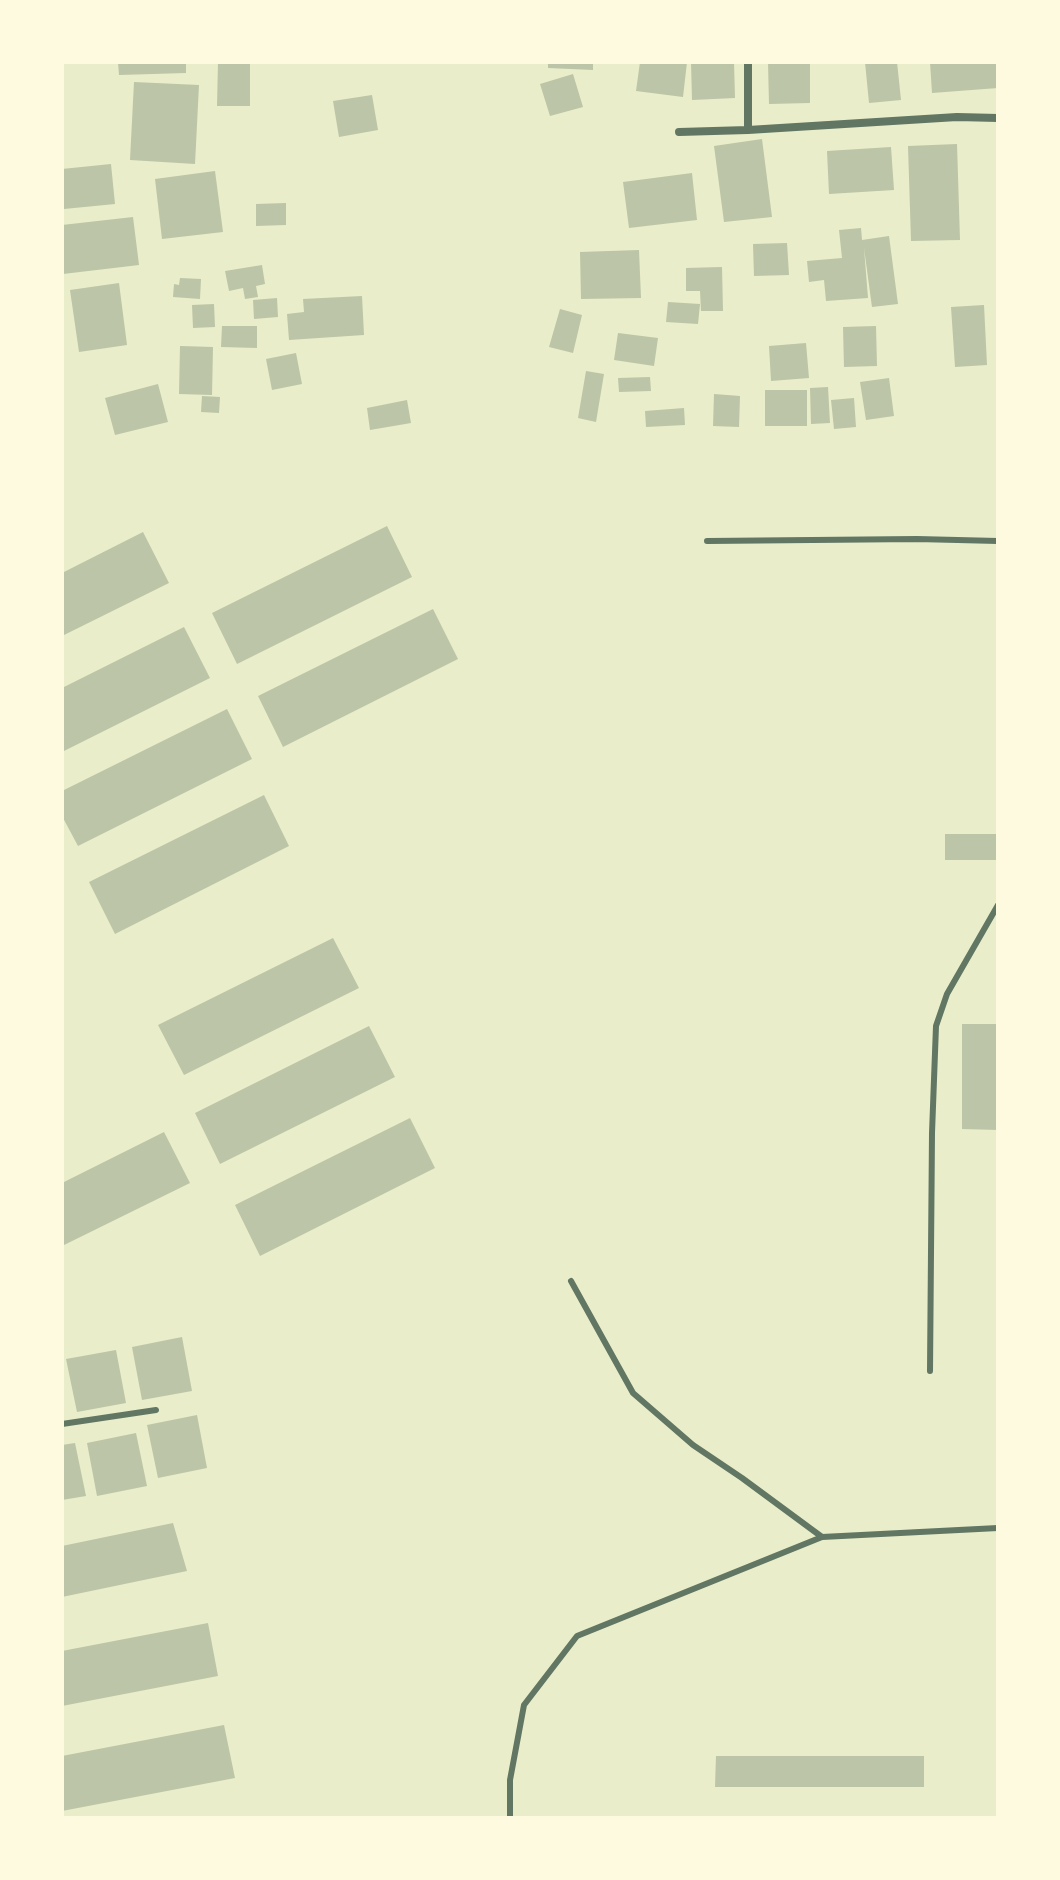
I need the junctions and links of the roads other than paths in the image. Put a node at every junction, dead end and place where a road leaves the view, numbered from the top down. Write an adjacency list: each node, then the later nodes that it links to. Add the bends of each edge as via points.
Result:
1 (748, 62): 3 (street)
2 (998, 118): 3 (street)
3 (748, 130): 4 (street)
4 (679, 132)
5 (707, 541): 6 (lane)
6 (998, 541)
7 (998, 905): 9 (lane, via 947,994 936,1026)
8 (571, 1281): 13 (lane, via 633,1393 693,1445)
9 (930, 1371)
10 (156, 1410): 11 (lane)
11 (62, 1424)
12 (998, 1528): 13 (lane)
13 (822, 1537): 14 (lane, via 577,1636 524,1705 510,1780)
14 (510, 1818)

